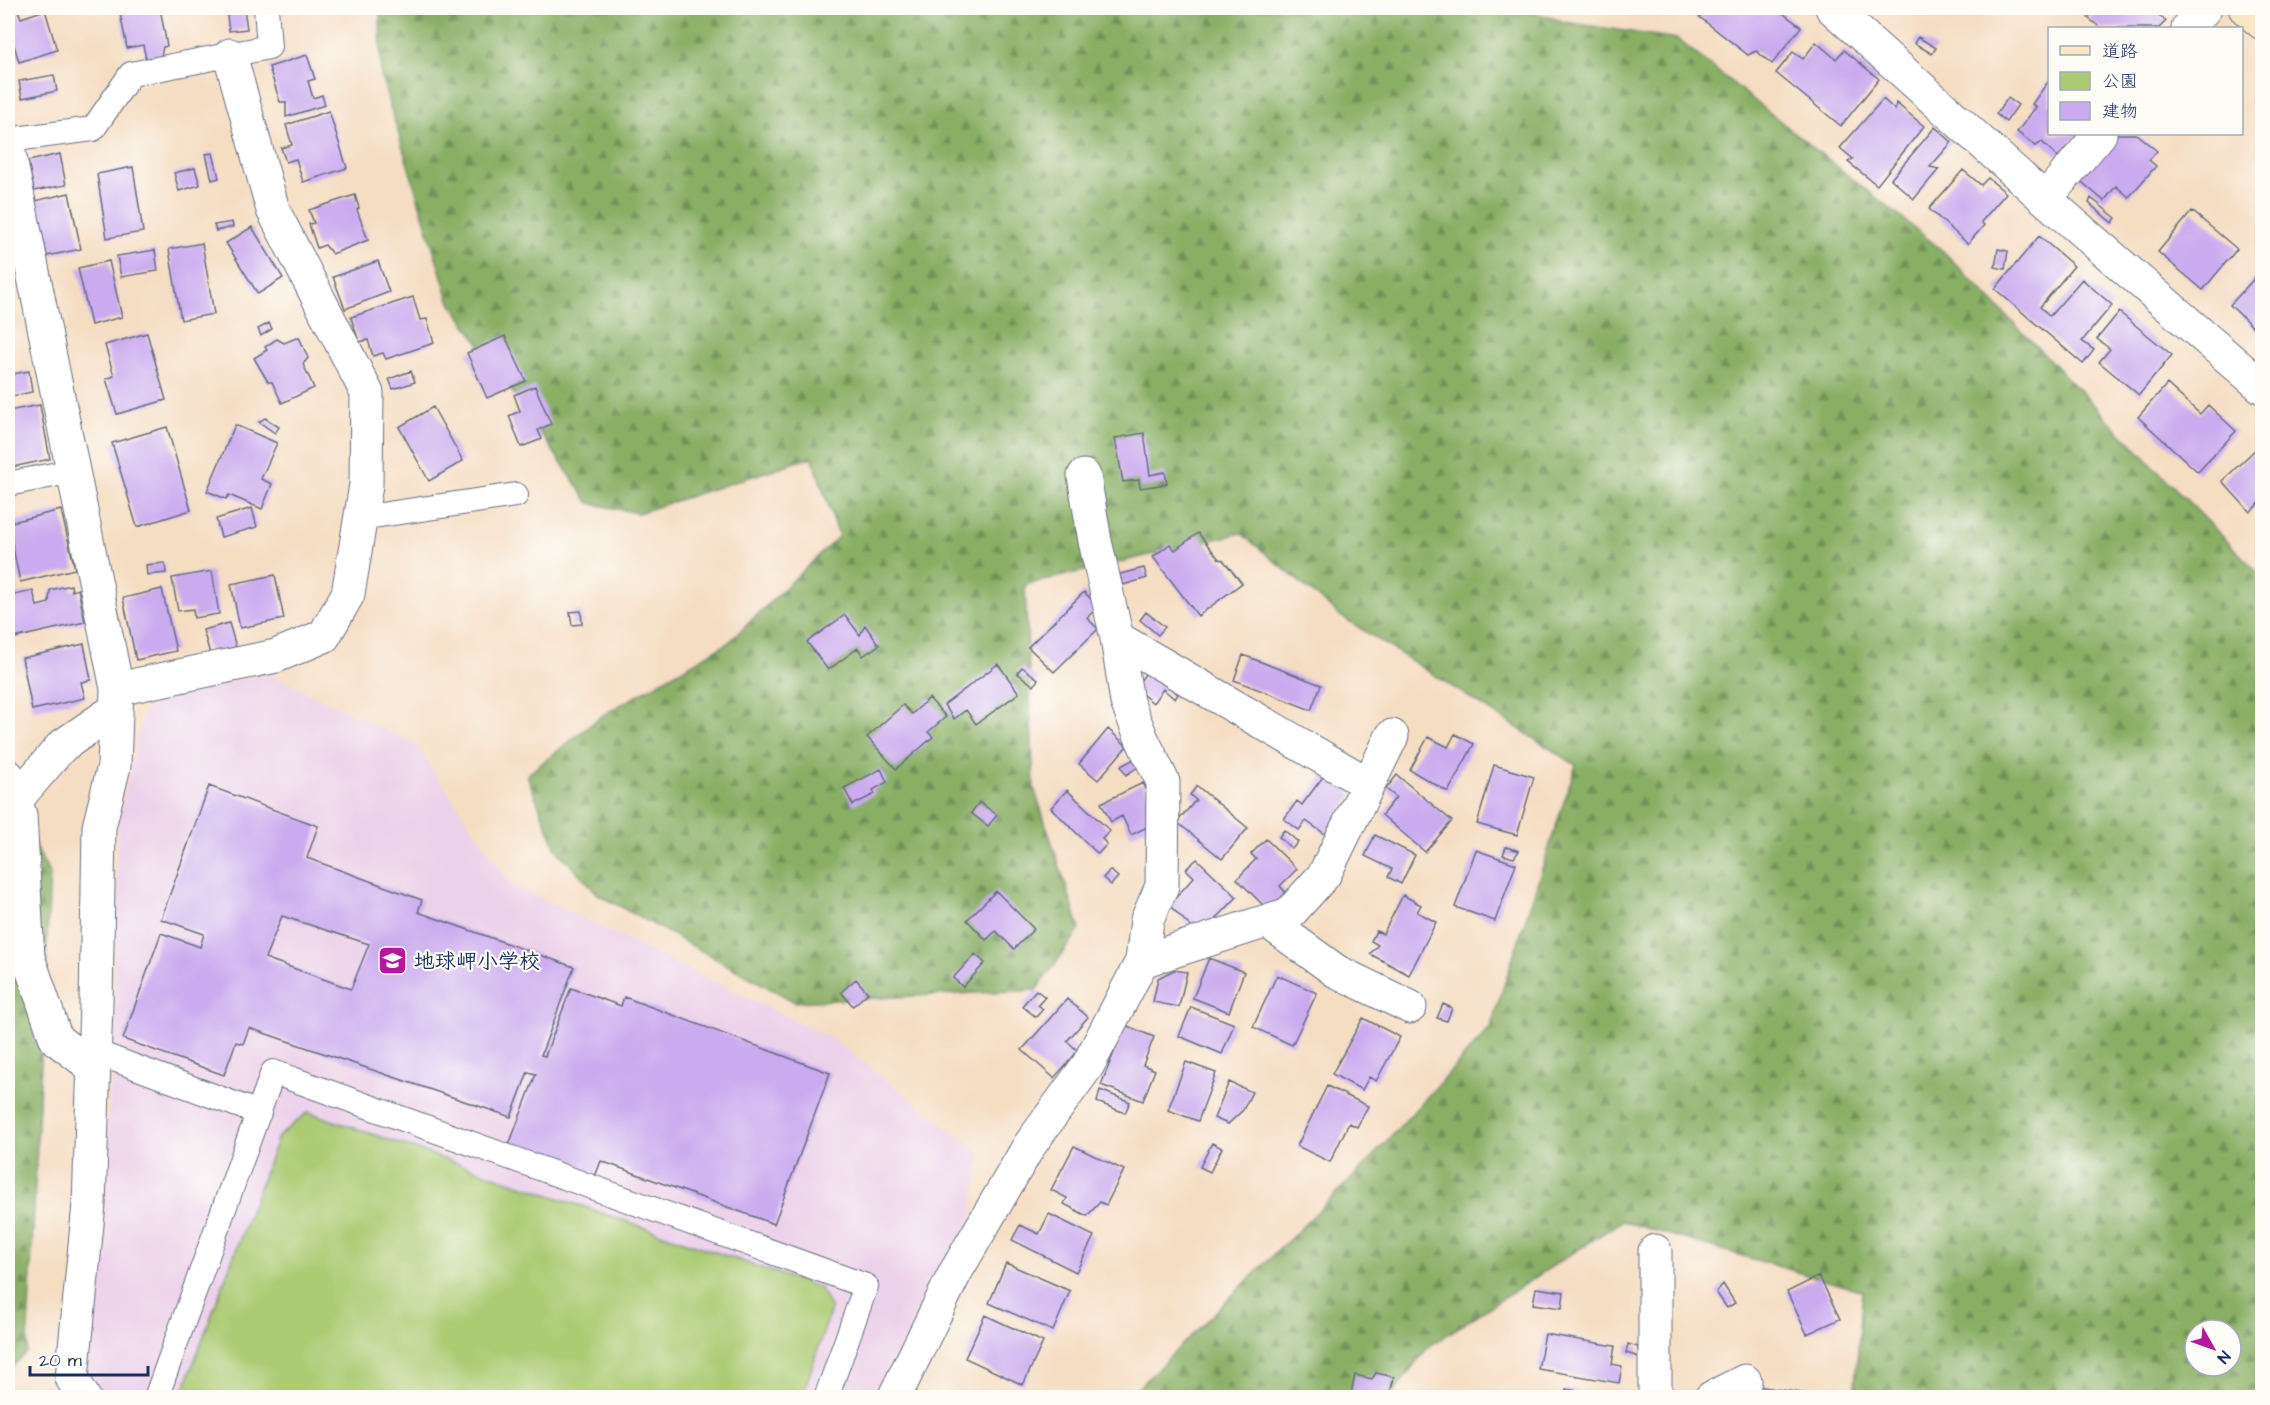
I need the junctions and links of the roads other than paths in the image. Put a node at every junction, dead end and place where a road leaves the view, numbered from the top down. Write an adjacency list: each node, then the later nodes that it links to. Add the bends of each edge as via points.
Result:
1 (266, 8): 7 (lane, via 268,47)
2 (1832, 8): 11 (street)
3 (2205, 8): 6 (street)
4 (2245, 8): 5 (street)
5 (2262, 23)
6 (2189, 27)
7 (230, 55): 9 (lane, via 131,74 93,129); 17 (street, via 273,210 367,393 366,485)
8 (2099, 135): 11 (street)
9 (8, 140)
10 (8, 148): 13 (street)
11 (2045, 199): 12 (street)
12 (2262, 387)
13 (73, 471): 15 (lane); 19 (street)
14 (1084, 476): 18 (street)
15 (8, 484)
16 (516, 495): 17 (lane)
17 (360, 518): 19 (street, via 348,594 324,636 276,656)
18 (1117, 638): 21 (street); 24 (street, via 1127,702 1163,782 1162,886 1147,920)
19 (116, 699): 22 (street); 26 (street, via 114,766 99,827)
20 (1392, 736): 21 (street)
21 (1368, 784): 23 (street, via 1324,875 1289,914)
22 (11, 788): 26 (street, via 20,815 28,957 56,1039)
23 (1266, 921): 24 (street); 25 (street, via 1336,971)
24 (1142, 961): 33 (street, via 1088,1065 1029,1146 955,1273)
25 (1410, 1007)
26 (94, 1060): 27 (lane); 30 (street, via 88,1204 72,1378)
27 (259, 1113): 31 (lane); 32 (lane, via 273,1072 866,1286)
28 (1655, 1251): 34 (street)
29 (1745, 1381): 35 (street)
30 (84, 1398)
31 (156, 1398)
32 (826, 1398)
33 (894, 1398)
34 (1655, 1398)
35 (1711, 1398)

